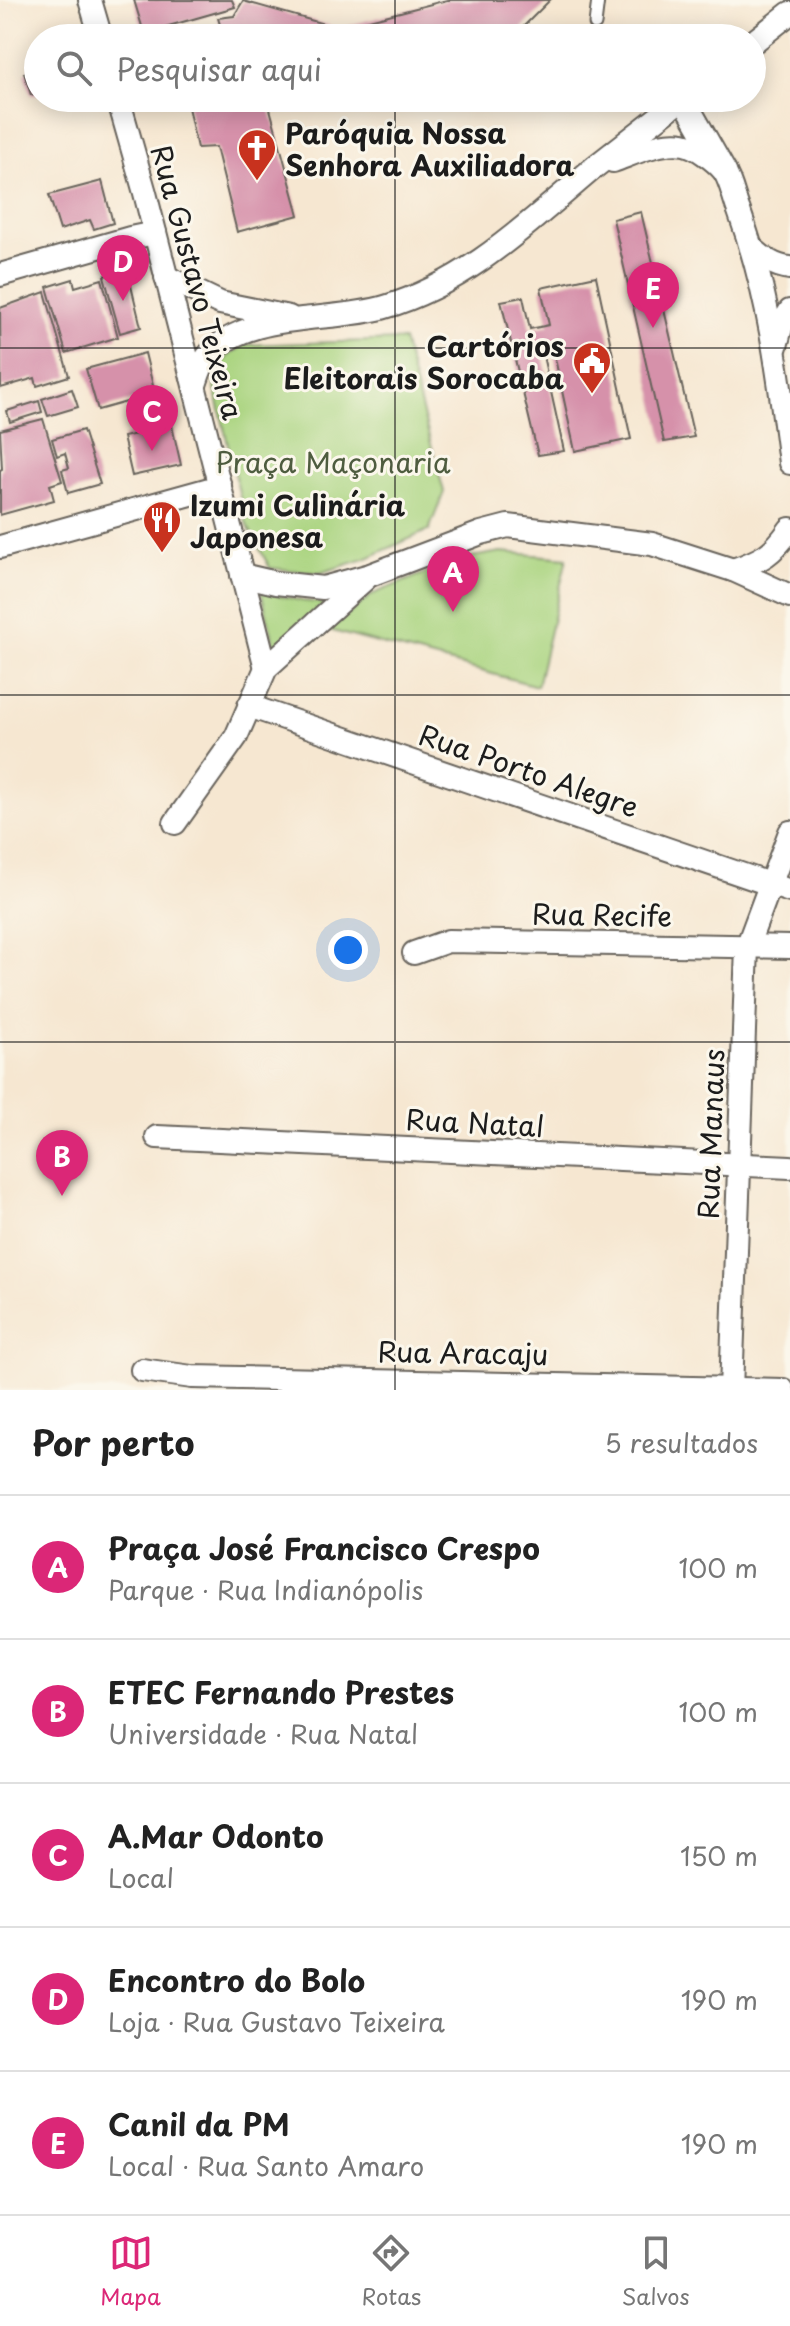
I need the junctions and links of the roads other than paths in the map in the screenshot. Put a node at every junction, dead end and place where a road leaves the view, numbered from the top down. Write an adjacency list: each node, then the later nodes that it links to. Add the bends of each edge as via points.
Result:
1 (90, 0): 4 (street)
2 (598, 0): 5 (lane)
3 (790, 13): 6 (street)
4 (97, 24)
5 (595, 24)
6 (766, 32)
7 (122, 112): 12 (street, Rua Gustavo Teixeira)
8 (665, 112): 10 (street)
9 (691, 112): 11 (street)
10 (596, 167): 11 (street, via 645,150 684,144); 18 (street, via 512,239 445,284 385,307)
11 (725, 172): 13 (street)
12 (155, 233): 15 (street); 16 (street, Rua Gustavo Teixeira)
13 (751, 247): 14 (street); 19 (street)
14 (790, 268)
15 (0, 275)
16 (166, 277): 18 (street, via 220,303); 20 (street, Rua Gustavo Teixeira)
17 (790, 311): 19 (street)
18 (298, 318): 20 (street, via 231,335 205,360)
19 (776, 347): 21 (street)
20 (195, 385): 22 (street, Rua Gustavo Teixeira)
21 (790, 463)
22 (220, 486): 24 (street); 26 (street, Rua Gustavo Teixeira)
23 (790, 529): 25 (street, via 769,554)
24 (0, 547)
25 (733, 570): 27 (street, via 652,544 508,526); 28 (street)
26 (242, 575): 27 (street, via 323,588); 29 (street, Rua Gustavo Teixeira)
27 (370, 575): 29 (street)
28 (790, 596)
29 (266, 668): 30 (street)
30 (249, 706): 31 (street, via 236,737); 33 (street, Rua Porto Alegre)
31 (175, 823)
32 (790, 832): 33 (street, Rua Manaus)
33 (781, 888): 34 (street, Rua Manaus)
34 (747, 947): 35 (street, Rua Recife); 36 (street, Rua Recife, via 448,941); 38 (street, Rua Manaus)
35 (790, 947)
36 (414, 953)
37 (157, 1137): 38 (street, Rua Natal)
38 (740, 1165): 39 (street, Rua Natal); 41 (street, Rua Manaus)
39 (790, 1167)
40 (142, 1370): 41 (street, Rua Aracaju, via 192,1377)
41 (731, 1389): 42 (street, Rua Aracaju)
42 (783, 1390)

